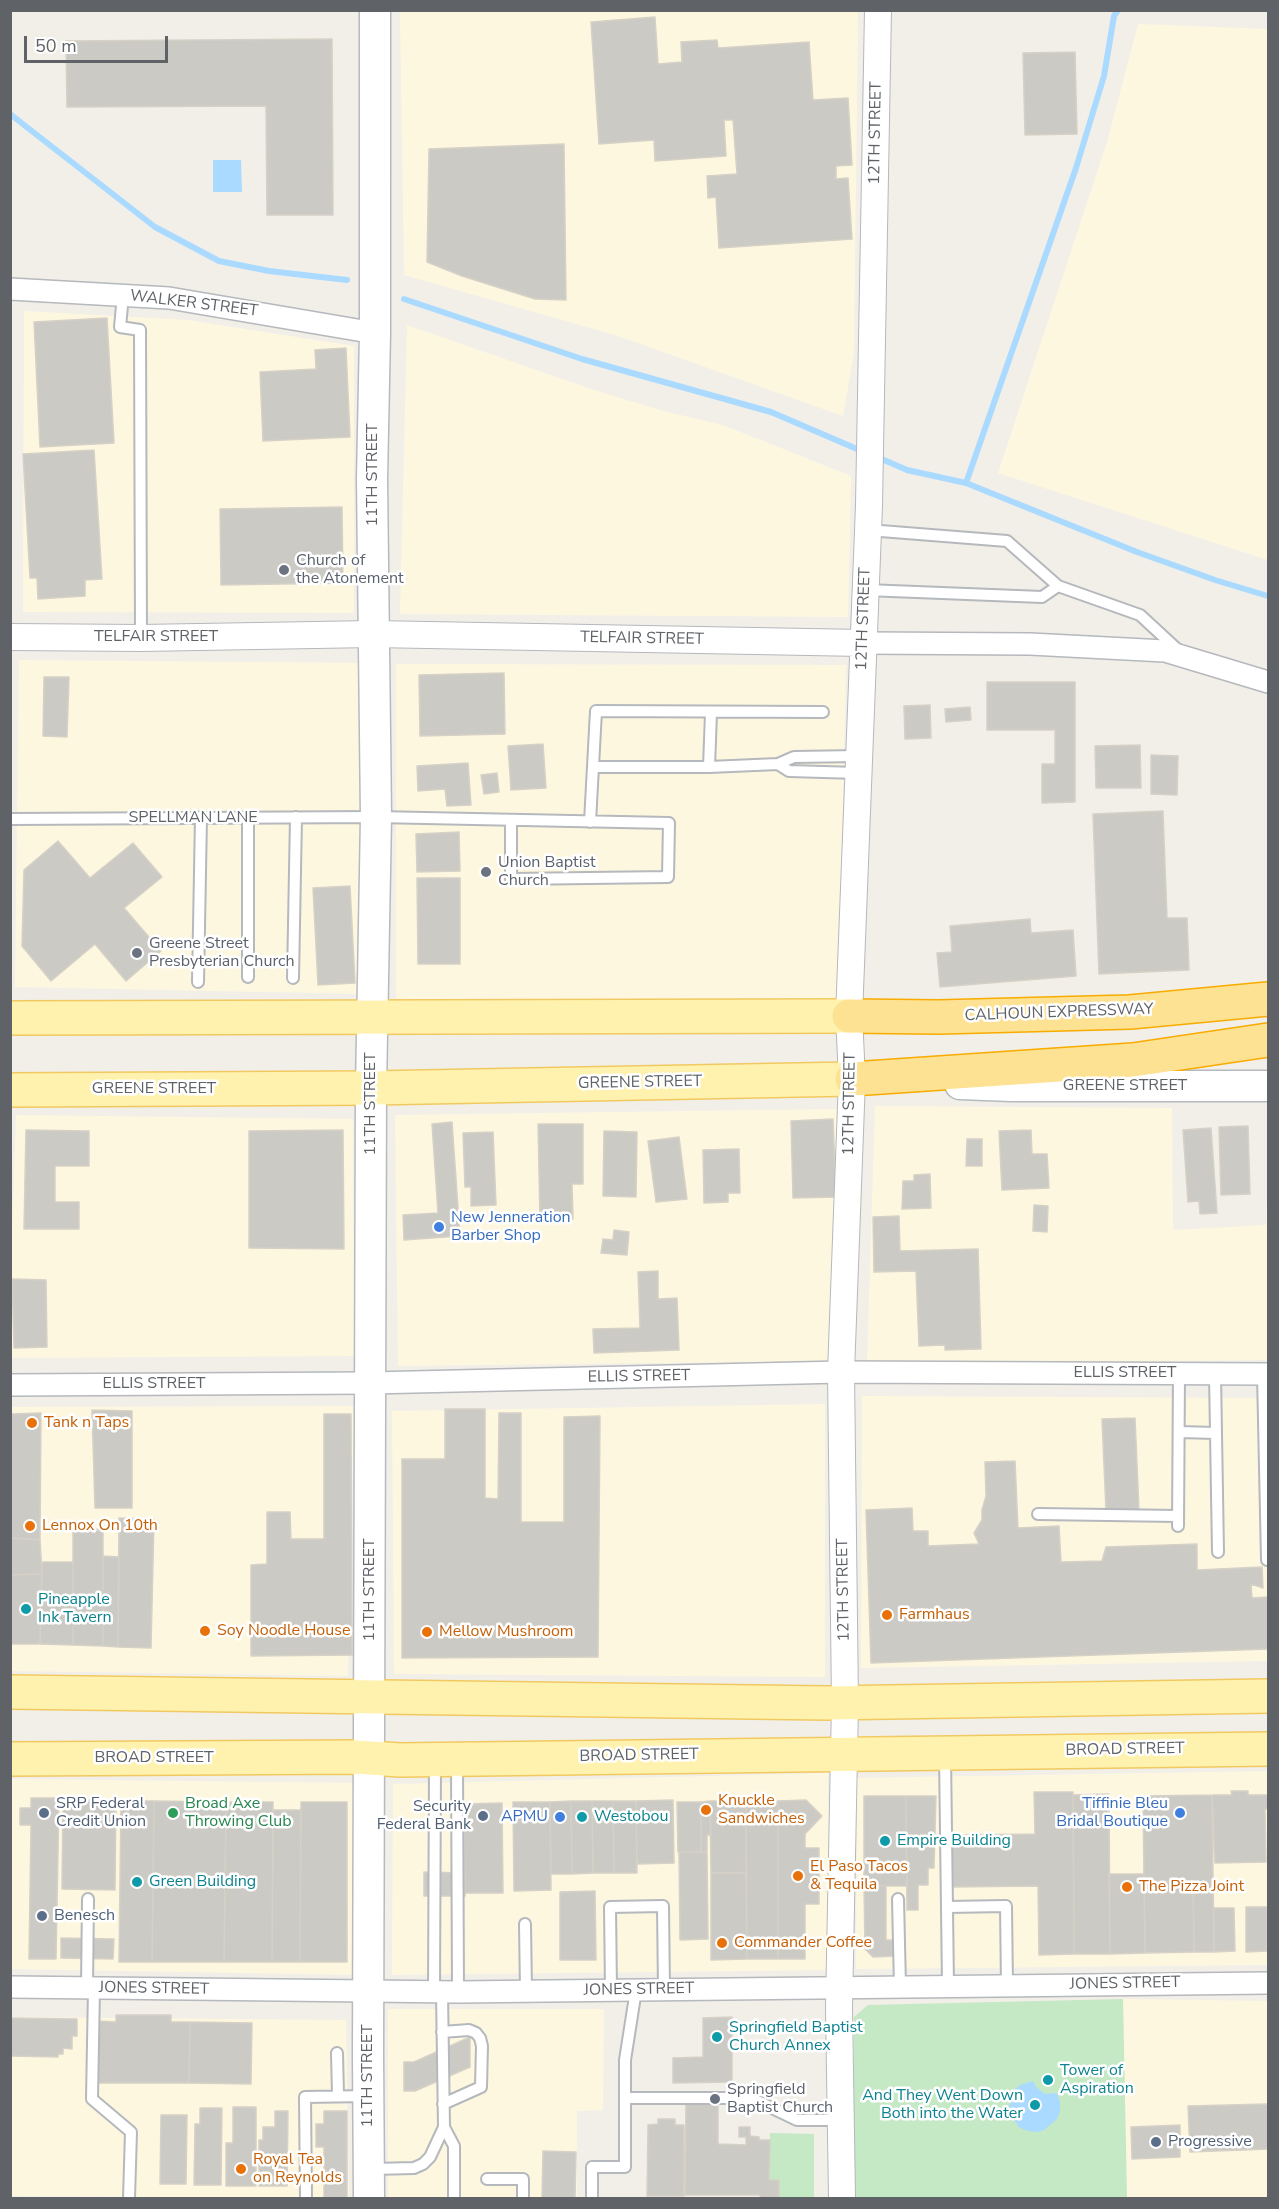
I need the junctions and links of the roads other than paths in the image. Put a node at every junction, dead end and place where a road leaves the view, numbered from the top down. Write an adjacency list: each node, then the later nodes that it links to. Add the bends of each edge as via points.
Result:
1 (375, 10): 5 (main road, 11TH STREET)
2 (879, 10): 6 (street, 12TH STREET)
3 (10, 289): 4 (street, WALKER STREET)
4 (123, 295): 5 (street, WALKER STREET, via 169,298); 11 (lane, via 120,327 140,330)
5 (375, 333): 9 (main road, 11TH STREET)
6 (869, 517): 7 (lane, via 1007,541); 8 (street, 12TH STREET)
7 (1058, 586): 8 (lane, via 1042,597); 13 (lane, via 1140,615)
8 (865, 590): 12 (street, 12TH STREET)
9 (373, 634): 11 (street, TELFAIR STREET); 12 (street, TELFAIR STREET); 23 (main road, 11TH STREET)
10 (10, 637): 11 (street, TELFAIR STREET)
11 (141, 638)
12 (863, 643): 13 (street, TELFAIR STREET, via 1030,644 1165,651); 18 (street, 12TH STREET)
13 (1186, 657): 14 (street, TELFAIR STREET)
14 (1269, 682)
15 (823, 712): 16 (lane)
16 (711, 713): 19 (lane, via 596,711); 20 (lane)
17 (778, 764): 18 (lane, via 794,757); 18 (lane, via 789,771); 20 (lane)
18 (858, 764): 32 (street, 12TH STREET)
19 (594, 767): 20 (lane); 27 (lane)
20 (709, 767)
21 (248, 817): 22 (lane, SPELLMAN LANE); 24 (lane, SPELLMAN LANE); 28 (lane)
22 (296, 817): 23 (lane, SPELLMAN LANE); 29 (lane)
23 (376, 817): 26 (lane, SPELLMAN LANE); 34 (main road, 11TH STREET)
24 (201, 818): 25 (lane, SPELLMAN LANE); 30 (lane)
25 (10, 819)
26 (511, 821): 27 (lane, SPELLMAN LANE); 27 (lane, SPELLMAN LANE, via 511,879 668,877 669,823)
27 (590, 822)
28 (248, 977)
29 (293, 978)
30 (198, 982)
31 (1269, 999): 32 (highway, CALHOUN EXPRESSWAY, via 1130,1012)
32 (849, 1016): 34 (main road); 36 (street, 12TH STREET)
33 (10, 1018): 34 (main road)
34 (372, 1018): 38 (main road, 11TH STREET)
35 (1269, 1040): 36 (highway, via 1133,1060)
36 (852, 1079): 37 (main road, GREENE STREET, via 1011,1086); 38 (main road, GREENE STREET); 40 (street, 12TH STREET)
37 (1269, 1086)
38 (371, 1088): 39 (main road, GREENE STREET); 44 (main road, 11TH STREET)
39 (10, 1090)
40 (841, 1372): 41 (street, ELLIS STREET); 44 (street, ELLIS STREET); 56 (street, 12TH STREET)
41 (1179, 1373): 42 (street, ELLIS STREET); 47 (lane)
42 (1215, 1374): 43 (street, ELLIS STREET); 48 (lane)
43 (1266, 1374): 46 (lane)
44 (371, 1383): 45 (street, ELLIS STREET); 55 (main road, 11TH STREET)
45 (10, 1385)
46 (1267, 1420): 51 (lane)
47 (1179, 1432): 48 (lane); 49 (lane, via 1178,1521)
48 (1216, 1433): 50 (lane)
49 (1038, 1514)
50 (1218, 1552)
51 (1267, 1560)
52 (10, 1692): 55 (main road)
53 (1269, 1696): 54 (main road)
54 (1207, 1697): 56 (main road); 57 (main road)
55 (369, 1698): 56 (main road); 61 (main road, 11TH STREET)
56 (845, 1703): 60 (street, 12TH STREET)
57 (1208, 1749): 58 (main road, BROAD STREET); 59 (main road, BROAD STREET)
58 (1269, 1749)
59 (945, 1752): 60 (main road, BROAD STREET); 66 (lane)
60 (844, 1753): 63 (main road, BROAD STREET); 74 (street, 12TH STREET)
61 (369, 1758): 62 (main road, BROAD STREET); 63 (main road, BROAD STREET); 80 (main road, 11TH STREET)
62 (10, 1759)
63 (446, 1759): 78 (lane); 78 (lane)
64 (88, 1899): 73 (lane)
65 (898, 1899): 71 (lane)
66 (947, 1906): 69 (lane); 70 (lane, via 1006,1906)
67 (525, 1924): 79 (lane)
68 (1269, 1983): 70 (street, JONES STREET)
69 (948, 1986): 70 (street, JONES STREET); 71 (street, JONES STREET)
70 (1007, 1986)
71 (900, 1987): 74 (street, JONES STREET)
72 (10, 1988): 73 (street, JONES STREET)
73 (90, 1988): 80 (street, JONES STREET); 91 (lane, via 92,2099 131,2132)
74 (840, 1988): 76 (street, JONES STREET); 87 (street, 12TH STREET)
75 (636, 1990): 76 (street, JONES STREET); 77 (street, JONES STREET); 85 (lane, via 625,2060)
76 (664, 1990): 77 (lane, via 663,1906 610,1907)
77 (611, 1991): 79 (street, JONES STREET)
78 (445, 1992): 79 (street, JONES STREET); 80 (street, JONES STREET); 81 (lane)
79 (526, 1992)
80 (369, 1993): 84 (main road, 11TH STREET)
81 (442, 2032): 86 (lane); 86 (lane, via 469,2030 476,2033 482,2046 482,2087)
82 (337, 2053): 83 (lane)
83 (338, 2096): 84 (lane); 92 (lane, via 305,2097)
84 (368, 2096): 89 (main road, 11TH STREET)
85 (625, 2098): 87 (lane, via 751,2098 797,2120); 96 (lane, via 625,2167 592,2168)
86 (443, 2104): 88 (lane)
87 (840, 2120): 97 (street, 12TH STREET)
88 (444, 2127): 89 (lane, via 423,2164 414,2168); 94 (lane, via 454,2146)
89 (369, 2169): 93 (main road, 11TH STREET)
90 (486, 2179): 95 (lane, via 523,2179)
91 (129, 2199)
92 (306, 2199)
93 (369, 2199)
94 (454, 2199)
95 (523, 2199)
96 (592, 2199)
97 (842, 2199)

